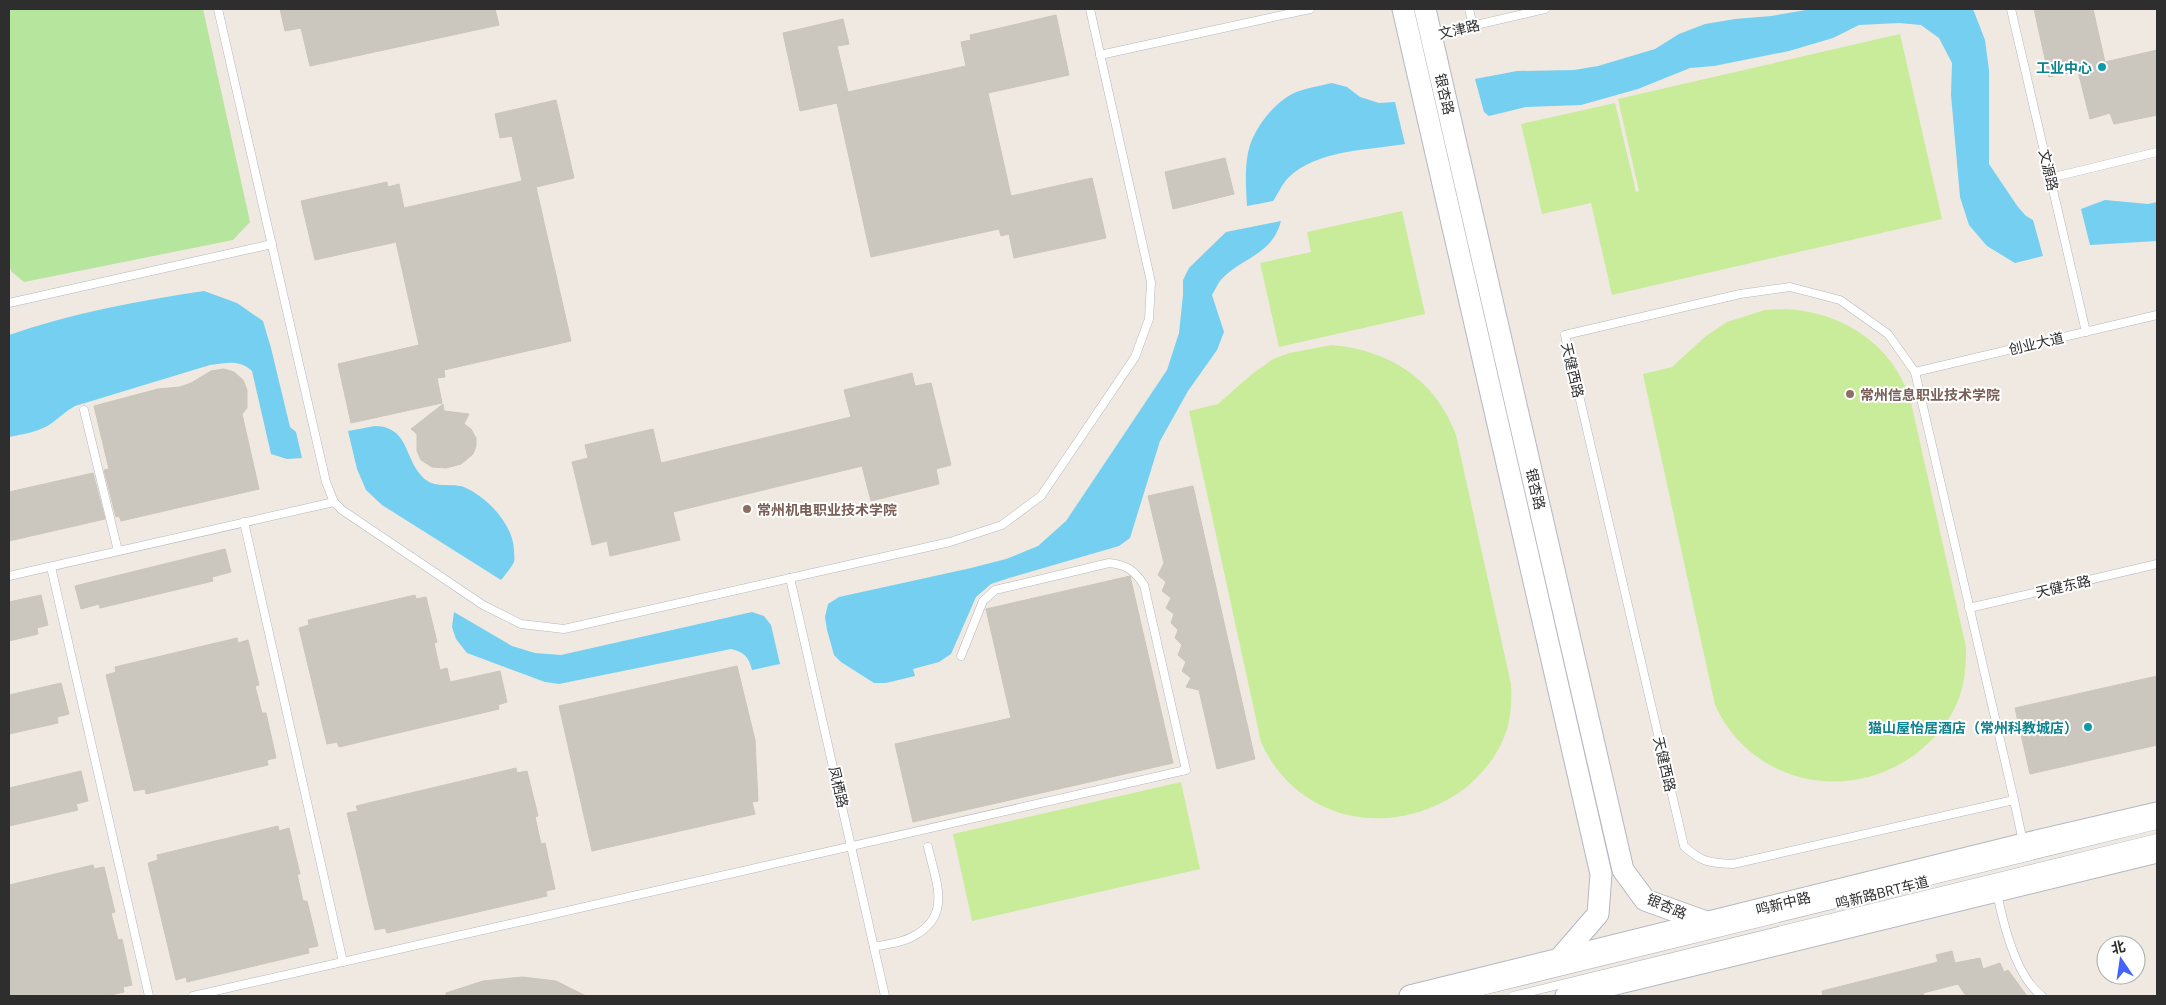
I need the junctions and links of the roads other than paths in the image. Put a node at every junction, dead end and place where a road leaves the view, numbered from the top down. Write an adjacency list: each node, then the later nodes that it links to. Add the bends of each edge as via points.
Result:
1 (218, 9): 14 (lane)
2 (1090, 9): 11 (lane)
3 (1310, 9): 11 (lane)
4 (1403, 9): 40 (street, 银杏路, via 1601,874 1598,914)
5 (1425, 9): 10 (street, 银杏路)
6 (1469, 9): 9 (lane)
7 (1545, 9): 9 (lane, 文津路)
8 (2011, 9): 13 (lane, 文源路)
9 (1473, 26): 10 (lane, 文津路)
10 (1431, 36): 38 (street, 银杏路, via 1623,870 1645,900)
11 (1100, 55): 26 (lane, via 1151,282 1149,319 1135,357 1041,496 1002,525 950,542)
12 (2157, 152): 13 (lane)
13 (2050, 178): 17 (lane, 文源路)
14 (272, 244): 15 (lane); 20 (lane, via 326,482)
15 (9, 303)
16 (2157, 315): 17 (lane, 创业大道)
17 (2086, 332): 18 (lane, 创业大道)
18 (1914, 372): 27 (lane, 天健西路); 29 (lane, 天健西路, via 1888,334 1840,300 1790,287 1740,294 1565,335 1684,846 1696,858 1733,864)
19 (84, 410): 22 (lane)
20 (334, 502): 21 (lane); 26 (lane, via 483,604 521,624 564,629)
21 (244, 522): 22 (lane); 41 (lane)
22 (118, 551): 24 (lane)
23 (2157, 564): 27 (lane, 天健东路)
24 (51, 567): 25 (lane); 43 (lane)
25 (9, 576)
26 (790, 578): 34 (lane, 凤栖路)
27 (1969, 608): 29 (lane, 天健西路)
28 (961, 656): 34 (lane, via 983,601 995,590 1109,563 1124,565 1136,572 1144,584 1186,770)
29 (2014, 800): 33 (lane, 天健西路)
30 (2157, 813): 33 (street, 鸣新中路)
31 (2157, 825): 47 (lane, 鸣新路BRT车道)
32 (2157, 838): 48 (lane, 鸣新路BRT车道)
33 (2024, 844): 38 (street, 鸣新中路)
34 (852, 845): 39 (lane, 凤栖路); 41 (lane)
35 (928, 847): 39 (lane, via 939,897 937,915 911,938)
36 (2157, 852): 37 (street)
37 (1996, 891): 42 (street); 50 (lane, via 2014,955 2036,992)
38 (1706, 922): 40 (street, 鸣新中路)
39 (874, 947): 45 (lane, 凤栖路)
40 (1560, 958): 46 (street, 鸣新中路)
41 (343, 962): 44 (lane)
42 (1588, 994): 49 (street)
43 (149, 996)
44 (193, 996)
45 (885, 996)
46 (1410, 996)
47 (1462, 996)
48 (1512, 996)
49 (1566, 996)
50 (2042, 996)

